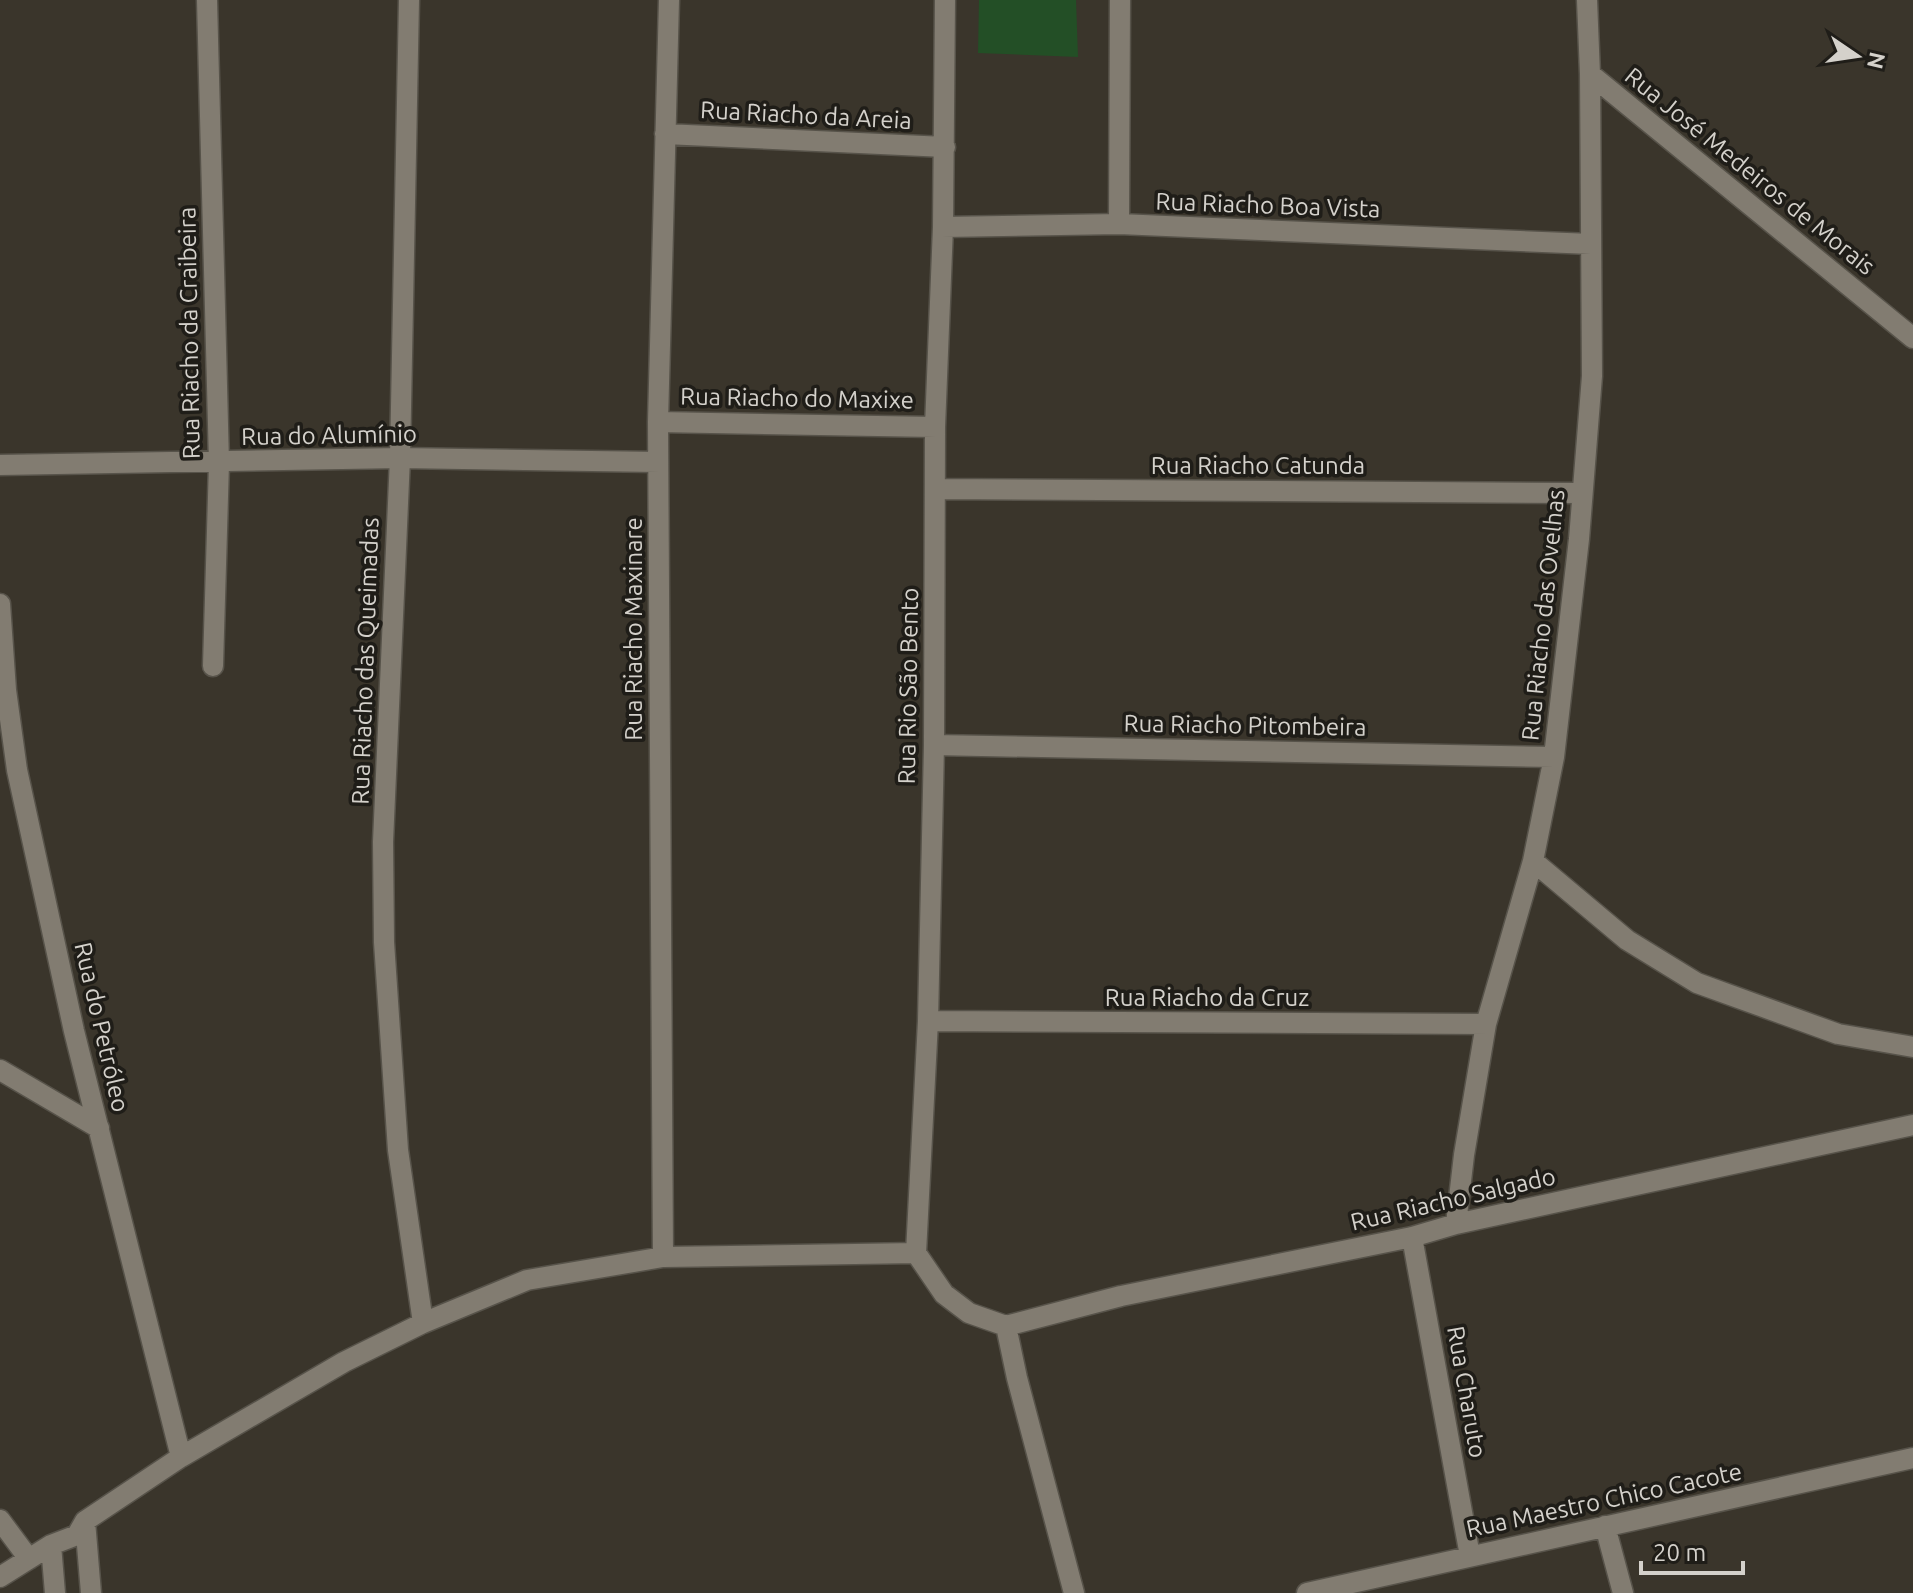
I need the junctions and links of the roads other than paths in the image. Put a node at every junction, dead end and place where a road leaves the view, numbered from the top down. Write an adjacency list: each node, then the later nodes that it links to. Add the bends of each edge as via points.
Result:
1 (207, 0): 18 (street, Rua Riacho da Craibeira)
2 (409, 0): 16 (street, Rua Riacho das Queimadas)
3 (669, 0): 8 (street, Rua Riacho Maxinare)
4 (945, 0): 9 (street, Rua Rio São Bento)
5 (1120, 0): 10 (street)
6 (1587, 0): 7 (street, Rua Riacho das Ovelhas)
7 (1590, 74): 12 (street, Rua Riacho das Ovelhas); 13 (street, Rua José Medeiros de Morais)
8 (665, 134): 9 (street, Rua Riacho da Areia); 14 (street, Rua Riacho Maxinare)
9 (945, 147): 11 (street, Rua Rio São Bento)
10 (1119, 224): 11 (street, Rua Riacho Boa Vista); 12 (street, Rua Riacho Boa Vista)
11 (943, 227): 15 (street, Rua Rio São Bento)
12 (1591, 244): 21 (street, Rua Riacho das Ovelhas, via 1592,376)
13 (1913, 338)
14 (658, 422): 15 (street, Rua Riacho do Maxixe); 17 (street, Rua Riacho Maxinare)
15 (935, 427): 20 (street, Rua Rio São Bento)
16 (400, 458): 17 (street, Rua do Alumínio); 18 (street, Rua do Alumínio); 37 (street, Rua Riacho das Queimadas, via 383,842 384,942 398,1150)
17 (658, 462): 36 (street, Rua Riacho Maxinare)
18 (219, 463): 19 (street, Rua do Alumínio); 23 (street, Rua Riacho da Craibeira)
19 (0, 465)
20 (935, 489): 21 (street, Rua Riacho Catunda); 24 (street, Rua Rio São Bento)
21 (1581, 493): 25 (street, Rua Riacho das Ovelhas)
22 (0, 604): 32 (street, Rua do Petróleo, via 17,770)
23 (213, 666)
24 (934, 745): 25 (street, Rua Riacho Pitombeira); 27 (street, Rua Rio São Bento)
25 (1554, 757): 26 (street, Rua Riacho das Ovelhas)
26 (1533, 861): 28 (street, Rua Riacho das Ovelhas); 29 (street, via 1627,940 1697,983 1838,1034)
27 (928, 1021): 28 (street, Rua Riacho da Cruz); 35 (street, Rua Rio São Bento)
28 (1486, 1024): 33 (street, Rua Riacho das Ovelhas)
29 (1913, 1047)
30 (0, 1070): 32 (street)
31 (1913, 1125): 33 (street, Rua Riacho Salgado)
32 (99, 1128): 39 (street, Rua do Petróleo)
33 (1456, 1224): 34 (street, Rua Riacho Salgado)
34 (1412, 1237): 38 (street, Rua Riacho Salgado, via 1121,1296); 45 (street, Rua Charuto)
35 (916, 1253): 36 (street); 38 (street, via 944,1294 969,1313)
36 (663, 1257): 37 (street, via 527,1280)
37 (423, 1323): 39 (street, via 344,1362)
38 (1006, 1326): 50 (street)
39 (181, 1457): 42 (street)
40 (1913, 1458): 43 (street, Rua Maestro Chico Cacote)
41 (0, 1520): 46 (street)
42 (85, 1521): 44 (street, via 77,1535); 49 (street)
43 (1605, 1526): 45 (street, Rua Maestro Chico Cacote); 52 (street)
44 (51, 1545): 46 (street); 48 (street)
45 (1470, 1556): 51 (street, Rua Maestro Chico Cacote)
46 (29, 1559): 47 (street)
47 (0, 1577)
48 (55, 1593)
49 (91, 1593)
50 (1074, 1593)
51 (1307, 1593)
52 (1623, 1593)

